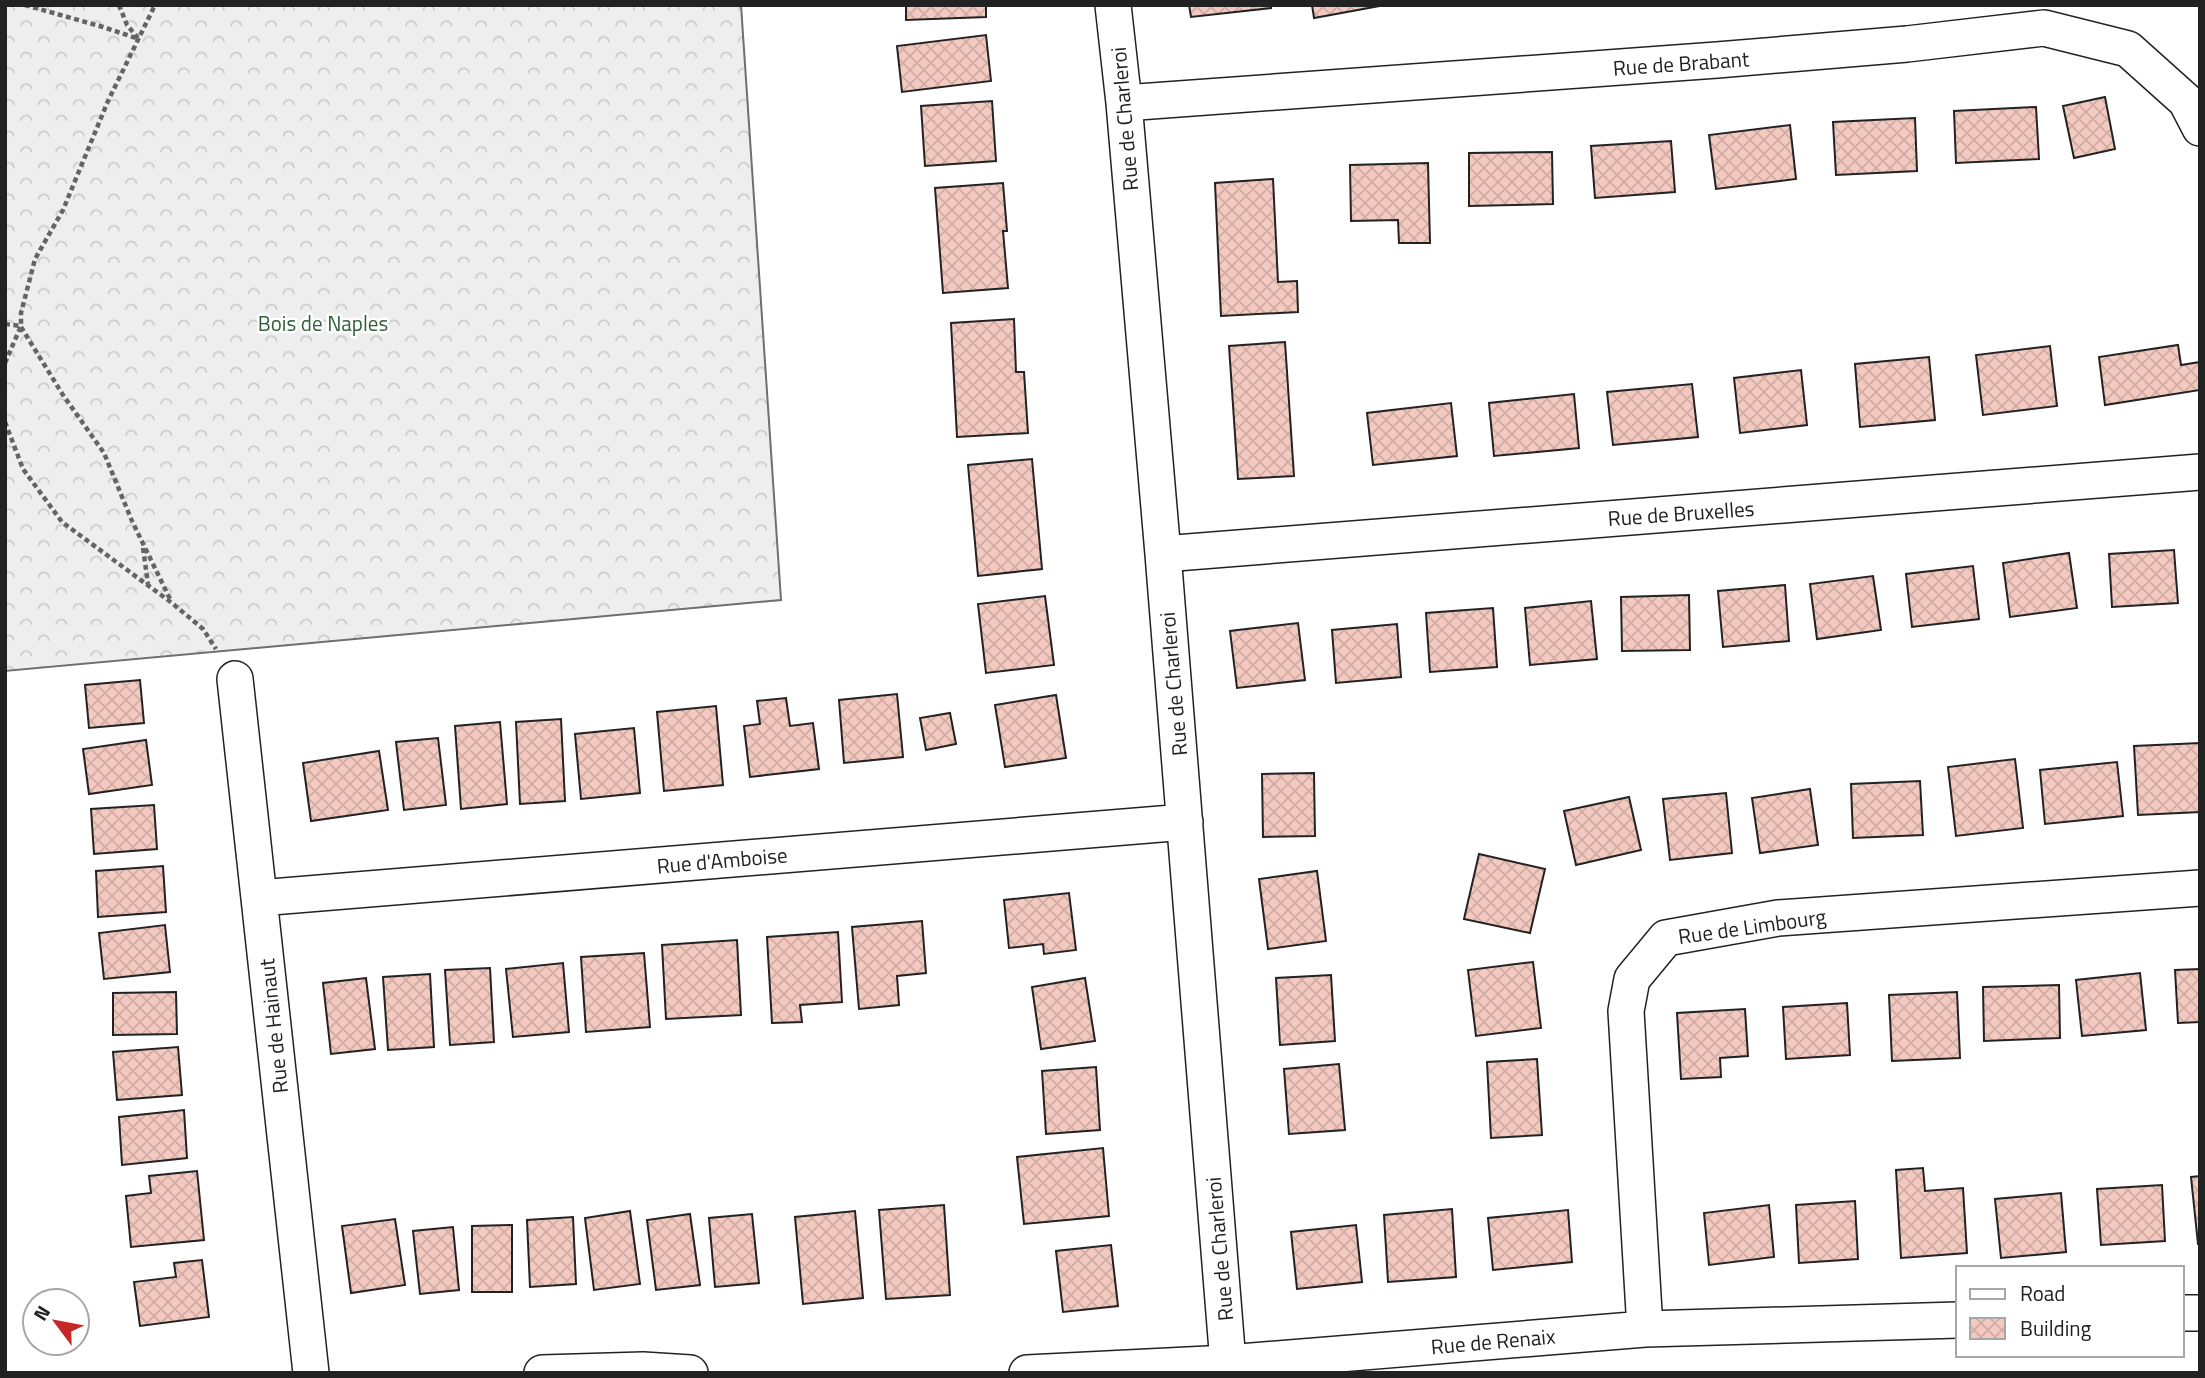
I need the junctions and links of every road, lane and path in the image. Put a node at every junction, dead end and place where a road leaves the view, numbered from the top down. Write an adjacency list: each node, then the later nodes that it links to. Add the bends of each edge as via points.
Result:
1 (25, 5): 5 (path)
2 (119, 5): 5 (path)
3 (155, 5): 5 (path)
4 (1113, 5): 6 (street, Rue de Charleroi)
5 (139, 39): 9 (path, via 35,259)
6 (1124, 103): 7 (street, Rue de Brabant, via 1717,60 2045,28 2128,49 2186,101); 14 (street, Rue de Charleroi)
7 (2200, 128)
8 (5, 324): 9 (path)
9 (21, 326): 10 (path); 13 (path, via 104,453)
10 (5, 363)
11 (5, 422): 15 (path, via 23,469 62,522)
12 (2200, 472): 14 (street, Rue de Bruxelles)
13 (143, 542): 15 (path); 16 (path)
14 (1163, 554): 18 (street, Rue de Charleroi)
15 (148, 585): 16 (path)
16 (172, 603): 17 (path, via 203,629)
17 (235, 679): 20 (street, Rue de Hainaut)
18 (1185, 822): 20 (street, Rue d'Amboise); 23 (street, Rue de Charleroi)
19 (2200, 888): 22 (street, Rue de Limbourg, via 1778,918 1666,938 1632,979 1626,1011)
20 (259, 898): 24 (street, Rue de Hainaut)
21 (1956, 1320): 22 (street, Rue de Renaix)
22 (1645, 1329): 23 (street, Rue de Renaix)
23 (1228, 1363): 27 (street, Rue de Renaix)
24 (311, 1373)
25 (542, 1373): 26 (street)
26 (690, 1373)
27 (1027, 1373)

